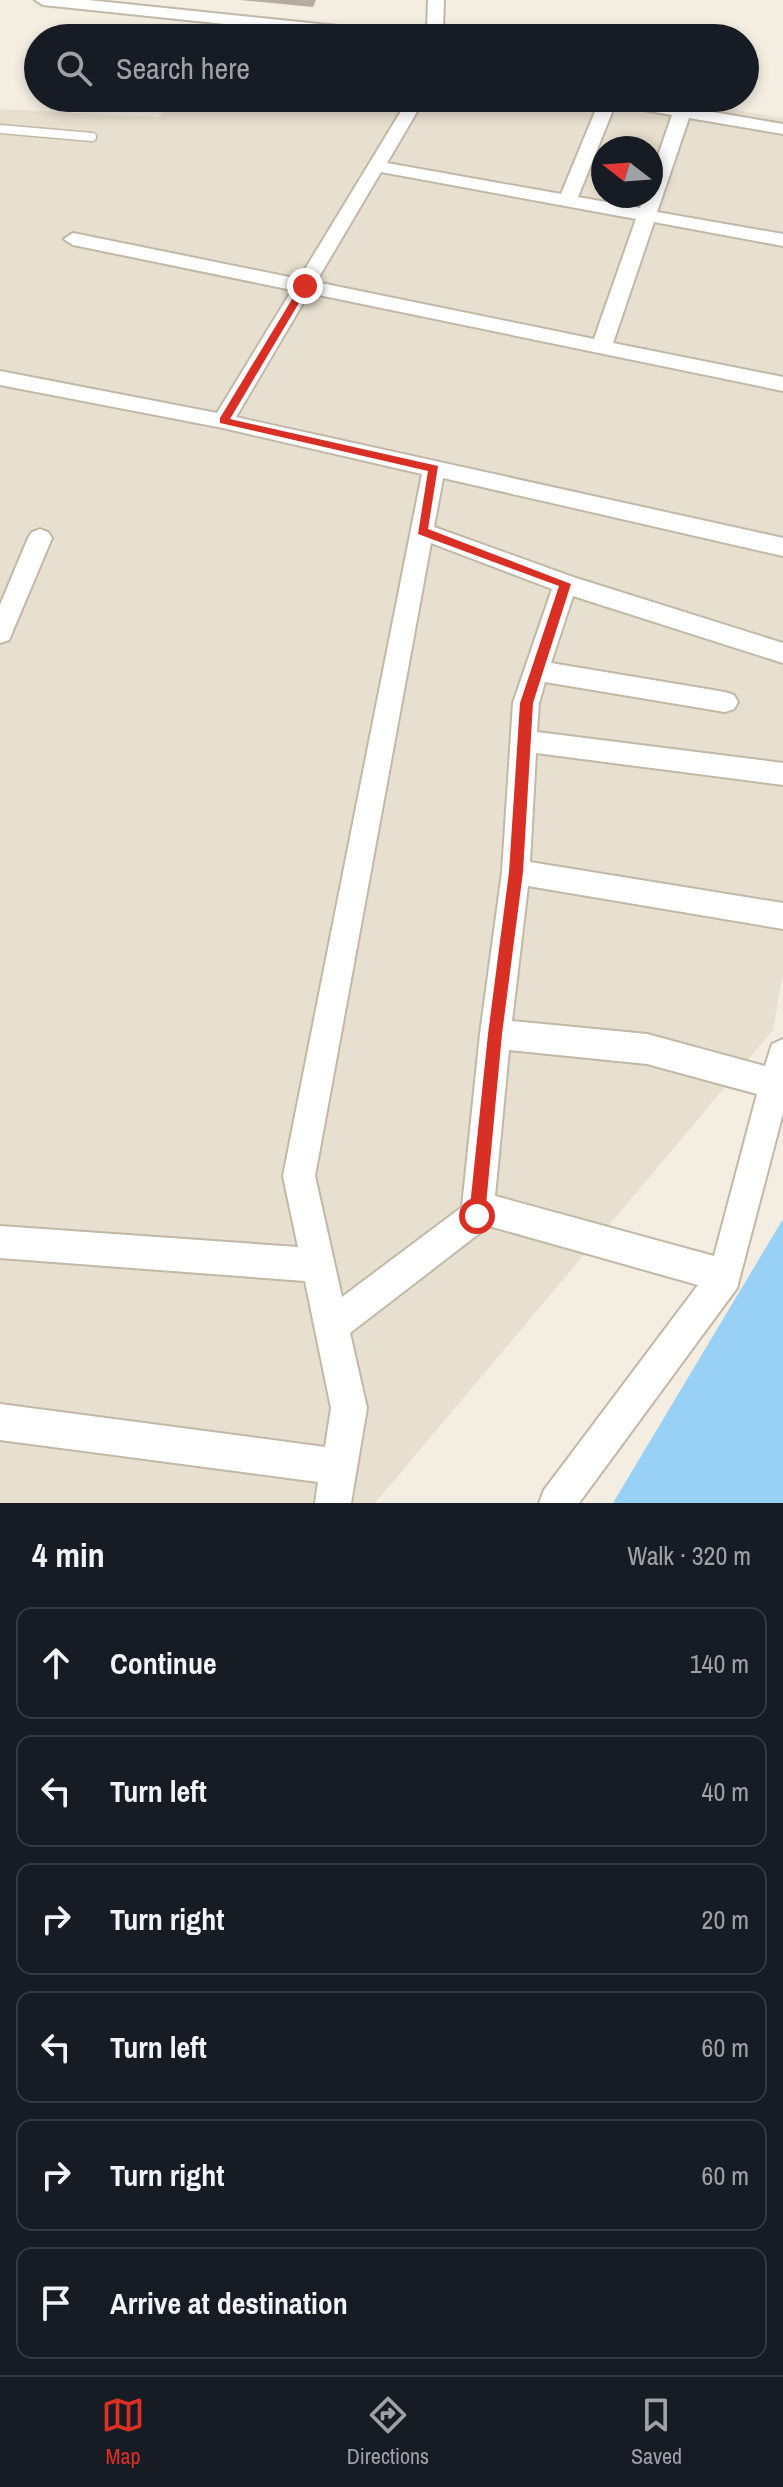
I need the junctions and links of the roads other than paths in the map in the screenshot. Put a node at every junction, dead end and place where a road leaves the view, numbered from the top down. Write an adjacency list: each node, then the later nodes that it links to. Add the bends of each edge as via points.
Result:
1 (43, 0): 3 (street)
2 (436, 0): 4 (street)
3 (272, 24)
4 (435, 24)
5 (409, 112): 11 (street)
6 (601, 112): 12 (street)
7 (682, 112): 9 (street); 13 (street)
8 (0, 129): 10 (lane)
9 (783, 129)
10 (92, 137)
11 (376, 166): 12 (street); 16 (street)
12 (567, 201): 13 (street)
13 (645, 215): 15 (street); 17 (street)
14 (73, 239): 16 (street)
15 (783, 240)
16 (305, 286): 17 (street); 20 (street)
17 (602, 346): 19 (street)
18 (0, 378): 20 (street)
19 (783, 384)
20 (223, 421): 21 (street)
21 (434, 468): 22 (street); 24 (street)
22 (422, 531): 25 (street); 38 (street, via 299,1176)
23 (40, 538): 26 (street)
24 (783, 547)
25 (565, 584): 27 (street); 28 (street)
26 (0, 633)
27 (783, 653)
28 (537, 671): 29 (street); 30 (street, via 526,703)
29 (725, 702)
30 (525, 741): 31 (street); 32 (street)
31 (783, 774)
32 (516, 872): 33 (street); 34 (street)
33 (783, 916)
34 (495, 1034): 35 (street); 36 (street)
35 (779, 1069): 39 (street)
36 (478, 1207): 39 (street); 40 (street, via 477,1216)
37 (0, 1242): 38 (street)
38 (318, 1265): 40 (street)
39 (725, 1276): 44 (street)
40 (332, 1326): 42 (street, via 349,1408)
41 (0, 1422): 42 (street)
42 (339, 1467): 43 (street)
43 (333, 1503)
44 (557, 1503)

